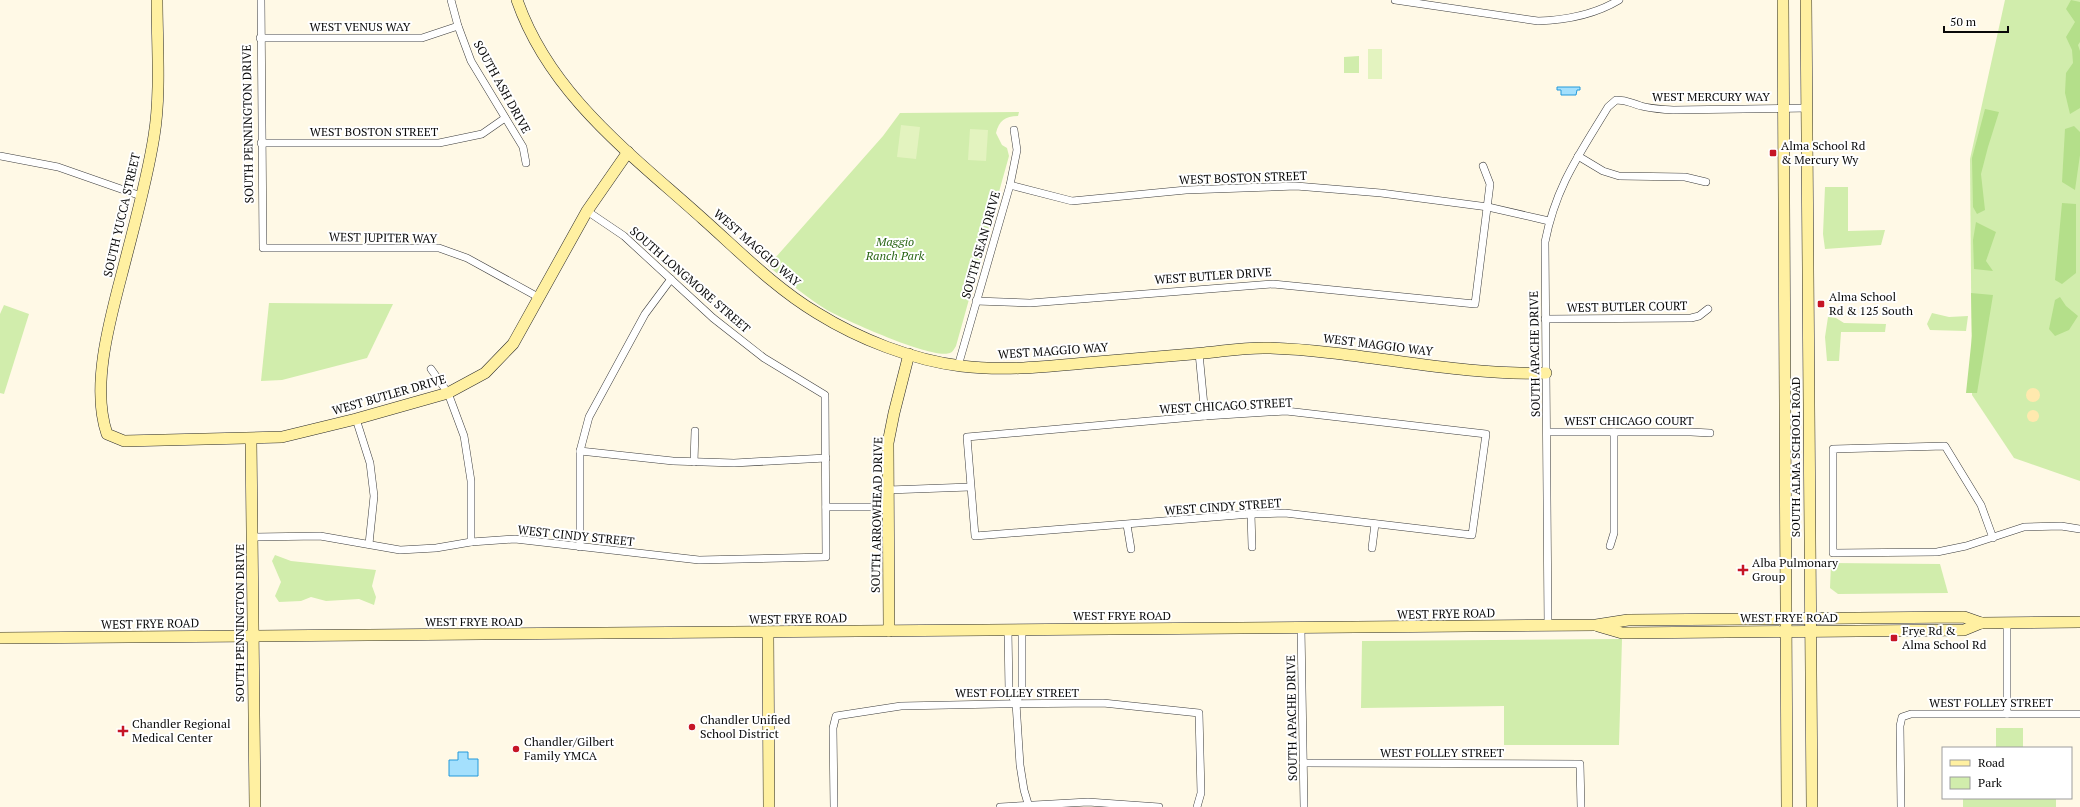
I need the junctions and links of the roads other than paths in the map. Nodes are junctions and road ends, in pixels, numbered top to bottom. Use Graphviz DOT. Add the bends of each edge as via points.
graph roads {
  1 [pos="157,0"];
  2 [pos="261,0"];
  3 [pos="451,0"];
  4 [pos="517,0"];
  5 [pos="1395,0"];
  6 [pos="1619,0"];
  7 [pos="1783,0"];
  8 [pos="1806,0"];
  9 [pos="458,26"];
  10 [pos="260,38"];
  11 [pos="1616,100"];
  12 [pos="1783,108"];
  13 [pos="1808,108"];
  14 [pos="505,118"];
  15 [pos="1014,130"];
  16 [pos="261,143"];
  17 [pos="628,152"];
  18 [pos="0,156"];
  19 [pos="1578,156"];
  20 [pos="526,163"];
  21 [pos="1483,166"];
  22 [pos="1706,182"];
  23 [pos="1010,185"];
  24 [pos="141,196"];
  25 [pos="1488,207"];
  26 [pos="587,212"];
  27 [pos="1549,220"];
  28 [pos="263,248"];
  29 [pos="670,279"];
  30 [pos="538,297"];
  31 [pos="976,301"];
  32 [pos="1708,309"];
  33 [pos="1545,320"];
  34 [pos="1198,353"];
  35 [pos="909,354"];
  36 [pos="958,366"];
  37 [pos="431,369"];
  38 [pos="1546,373"];
  39 [pos="448,393"];
  40 [pos="1205,416"];
  41 [pos="356,419"];
  42 [pos="695,431"];
  43 [pos="1547,432"];
  44 [pos="1614,432"];
  45 [pos="107,434"];
  46 [pos="1710,434"];
  47 [pos="251,439"];
  48 [pos="580,451"];
  49 [pos="826,458"];
  50 [pos="694,462"];
  51 [pos="970,487"];
  52 [pos="888,490"];
  53 [pos="826,507"];
  54 [pos="887,507"];
  55 [pos="1251,514"];
  56 [pos="1375,524"];
  57 [pos="1127,525"];
  58 [pos="2080,529"];
  59 [pos="1472,535"];
  60 [pos="252,537"];
  61 [pos="1993,538"];
  62 [pos="471,542"];
  63 [pos="369,544"];
  64 [pos="1610,546"];
  65 [pos="580,548"];
  66 [pos="1252,548"];
  67 [pos="1372,548"];
  68 [pos="1131,549"];
  69 [pos="826,556"];
  70 [pos="1787,617"];
  71 [pos="1810,617"];
  72 [pos="2080,622"];
  73 [pos="1981,623"];
  74 [pos="2007,623"];
  75 [pos="1596,625"];
  76 [pos="1548,626"];
  77 [pos="1302,628"];
  78 [pos="1008,630"];
  79 [pos="1022,630"];
  80 [pos="889,631"];
  81 [pos="1787,631"];
  82 [pos="1810,631"];
  83 [pos="768,632"];
  84 [pos="253,636"];
  85 [pos="0,638"];
  86 [pos="1016,704"];
  87 [pos="2007,714"];
  88 [pos="2080,714"];
  89 [pos="1303,763"];
  90 [pos="1028,806"];
  91 [pos="255,807"];
  92 [pos="769,807"];
  93 [pos="834,807"];
  94 [pos="1000,807"];
  95 [pos="1159,807"];
  96 [pos="1197,807"];
  97 [pos="1304,807"];
  98 [pos="1581,807"];
  99 [pos="1787,807"];
  100 [pos="1812,807"];
  101 [pos="1901,807"];
  1 -- 24 [label="street, SOUTH YUCCA STREET" via="157,121"];
  2 -- 10 [label="street, SOUTH PENNINGTON DRIVE"];
  3 -- 9 [label="street, SOUTH ASH DRIVE"];
  4 -- 17 [label="street, WEST MAGGIO WAY" via="538,47 561,83 584,110"];
  5 -- 6 [label="street" via="1538,21 1594,12"];
  7 -- 12 [label="street, SOUTH ALMA SCHOOL ROAD"];
  8 -- 13 [label="street, SOUTH ALMA SCHOOL ROAD"];
  9 -- 10 [label="street, WEST VENUS WAY" via="422,38"];
  9 -- 14 [label="street, SOUTH ASH DRIVE" via="472,61"];
  10 -- 16 [label="street, SOUTH PENNINGTON DRIVE"];
  11 -- 12 [label="street, WEST MERCURY WAY" via="1629,100 1640,106 1673,110"];
  11 -- 19 [label="street, SOUTH APACHE DRIVE" via="1608,107"];
  12 -- 13 [label="street, WEST MERCURY WAY"];
  12 -- 70 [label="street, SOUTH ALMA SCHOOL ROAD"];
  13 -- 71 [label="street, SOUTH ALMA SCHOOL ROAD"];
  14 -- 16 [label="street, WEST BOSTON STREET" via="482,134 439,143"];
  14 -- 20 [label="street, SOUTH ASH DRIVE" via="523,147"];
  15 -- 23 [label="street, SOUTH SEAN DRIVE" via="1017,150"];
  16 -- 28 [label="street, SOUTH PENNINGTON DRIVE"];
  17 -- 26 [label="street, WEST BUTLER DRIVE"];
  17 -- 35 [label="street, WEST MAGGIO WAY" via="776,284 815,312 860,335"];
  18 -- 24 [label="street" via="72,171"];
  19 -- 22 [label="street" via="1603,171 1619,176 1686,177"];
  19 -- 27 [label="street, SOUTH APACHE DRIVE" via="1567,174"];
  21 -- 25 [label="street" via="1490,184"];
  23 -- 25 [label="street, WEST BOSTON STREET" via="1072,201 1186,190 1296,186 1380,193"];
  23 -- 31 [label="street, SOUTH SEAN DRIVE"];
  24 -- 45 [label="street, SOUTH YUCCA STREET" via="108,328 102,409 102,422"];
  25 -- 27 [label="street, WEST BOSTON STREET"];
  25 -- 31 [label="street, WEST BUTLER DRIVE" via="1475,304 1273,284 1030,303"];
  26 -- 29 [label="street, SOUTH LONGMORE STREET" via="624,236"];
  26 -- 30 [label="street, WEST BUTLER DRIVE"];
  27 -- 33 [label="street, SOUTH APACHE DRIVE" via="1545,242"];
  28 -- 30 [label="street, WEST JUPITER WAY" via="439,248 467,258"];
  29 -- 48 [label="street" via="645,314 589,417"];
  29 -- 49 [label="street, SOUTH LONGMORE STREET" via="764,358 825,395"];
  30 -- 39 [label="street, WEST BUTLER DRIVE" via="513,344 485,373"];
  31 -- 36 [label="street, SOUTH SEAN DRIVE"];
  32 -- 33 [label="street, WEST BUTLER COURT" via="1691,318"];
  33 -- 38 [label="street, SOUTH APACHE DRIVE"];
  34 -- 36 [label="street, WEST MAGGIO WAY" via="1028,369"];
  34 -- 38 [label="street, WEST MAGGIO WAY" via="1264,348 1297,349 1516,374"];
  34 -- 40 [label="street"];
  35 -- 36 [label="street, WEST MAGGIO WAY"];
  35 -- 52 [label="street, SOUTH ARROWHEAD DRIVE" via="888,443"];
  37 -- 39 [label="street"];
  38 -- 43 [label="street, SOUTH APACHE DRIVE"];
  39 -- 41 [label="street, WEST BUTLER DRIVE"];
  39 -- 62 [label="street" via="464,436 471,481"];
  40 -- 51 [label="street, WEST CHICAGO STREET" via="967,437"];
  40 -- 59 [label="street, WEST CHICAGO STREET" via="1286,411 1486,434"];
  41 -- 47 [label="street, WEST BUTLER DRIVE" via="282,437"];
  41 -- 63 [label="street" via="370,463 374,496"];
  42 -- 50 [label="street"];
  43 -- 44 [label="street, WEST CHICAGO COURT"];
  43 -- 76 [label="street, SOUTH APACHE DRIVE"];
  44 -- 46 [label="street, WEST CHICAGO COURT"];
  44 -- 64 [label="street" via="1614,533"];
  45 -- 47 [label="street, WEST BUTLER DRIVE" via="124,441"];
  47 -- 60 [label="street, SOUTH PENNINGTON DRIVE"];
  48 -- 50 [label="street"];
  48 -- 65 [label="street"];
  49 -- 50 [label="street" via="734,463"];
  49 -- 53 [label="street, SOUTH LONGMORE STREET"];
  51 -- 52 [label="street"];
  51 -- 57 [label="street, WEST CINDY STREET" via="975,536"];
  52 -- 54 [label="street, SOUTH ARROWHEAD DRIVE"];
  53 -- 54 [label="street"];
  53 -- 69 [label="street, SOUTH LONGMORE STREET"];
  54 -- 80 [label="street, SOUTH ARROWHEAD DRIVE"];
  55 -- 56 [label="street, WEST CINDY STREET" via="1285,513"];
  55 -- 57 [label="street, WEST CINDY STREET"];
  55 -- 66 [label="street"];
  56 -- 59 [label="street, WEST CINDY STREET"];
  56 -- 67 [label="street"];
  57 -- 68 [label="street"];
  58 -- 61 [label="street" via="2061,526 2024,527"];
  60 -- 63 [label="street, WEST CINDY STREET" via="320,536"];
  60 -- 84 [label="street, SOUTH PENNINGTON DRIVE"];
  61 -- 61 [label="street" via="1981,505 1945,446 1833,449 1833,553 1937,552"];
  62 -- 63 [label="street, WEST CINDY STREET" via="436,548 400,550"];
  62 -- 65 [label="street, WEST CINDY STREET" via="515,539"];
  65 -- 69 [label="street, WEST CINDY STREET" via="699,560"];
  70 -- 71 [label="street, WEST FRYE ROAD"];
  70 -- 75 [label="street, WEST FRYE ROAD" via="1628,620"];
  70 -- 81 [label="street, SOUTH ALMA SCHOOL ROAD"];
  71 -- 73 [label="street, WEST FRYE ROAD" via="1964,617"];
  71 -- 82 [label="street, SOUTH ALMA SCHOOL ROAD"];
  72 -- 74 [label="street, WEST FRYE ROAD"];
  73 -- 74 [label="street, WEST FRYE ROAD"];
  73 -- 82 [label="street, WEST FRYE ROAD" via="1964,630"];
  74 -- 87 [label="street"];
  75 -- 76 [label="street, WEST FRYE ROAD"];
  75 -- 81 [label="street, WEST FRYE ROAD" via="1622,633"];
  76 -- 77 [label="street, WEST FRYE ROAD"];
  77 -- 79 [label="street, WEST FRYE ROAD"];
  77 -- 89 [label="street, SOUTH APACHE DRIVE"];
  78 -- 79 [label="street, WEST FRYE ROAD"];
  78 -- 80 [label="street, WEST FRYE ROAD"];
  78 -- 86 [label="street" via="1009,691"];
  79 -- 86 [label="street" via="1022,690"];
  80 -- 83 [label="street, WEST FRYE ROAD"];
  81 -- 82 [label="street, WEST FRYE ROAD"];
  81 -- 99 [label="street, SOUTH ALMA SCHOOL ROAD"];
  82 -- 100 [label="street, SOUTH ALMA SCHOOL ROAD"];
  83 -- 84 [label="street, WEST FRYE ROAD"];
  83 -- 92 [label="street"];
  84 -- 85 [label="street, WEST FRYE ROAD"];
  84 -- 91 [label="street, SOUTH PENNINGTON DRIVE"];
  86 -- 90 [label="street" via="1020,765"];
  86 -- 93 [label="street, WEST FOLLEY STREET" via="901,706 836,716 833,728"];
  86 -- 96 [label="street, WEST FOLLEY STREET" via="1104,704 1199,713 1200,793"];
  87 -- 88 [label="street, WEST FOLLEY STREET"];
  87 -- 101 [label="street, WEST FOLLEY STREET" via="1902,716"];
  89 -- 97 [label="street, SOUTH APACHE DRIVE"];
  89 -- 98 [label="street, WEST FOLLEY STREET" via="1580,764"];
  90 -- 94 [label="street"];
  90 -- 95 [label="street" via="1088,802"];
}
